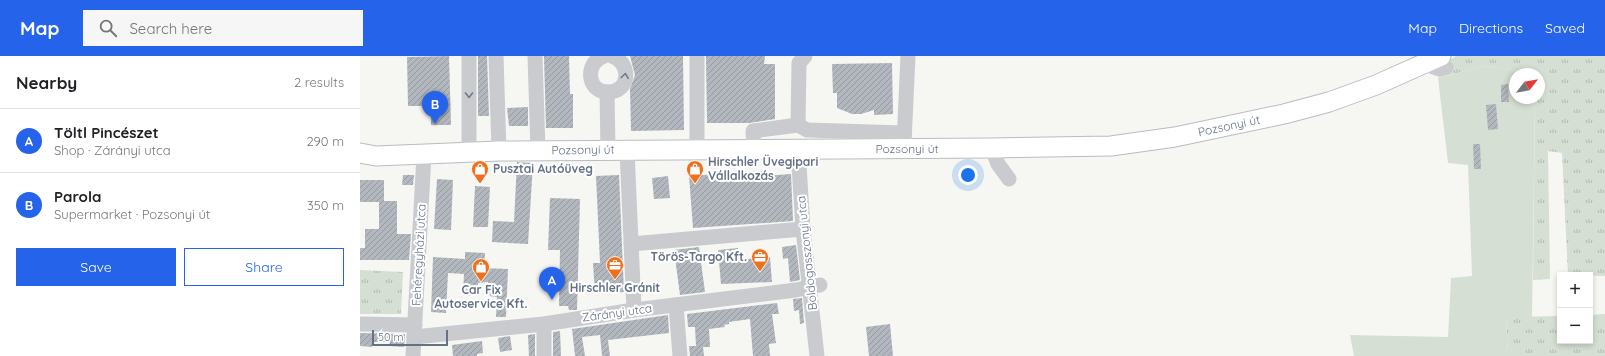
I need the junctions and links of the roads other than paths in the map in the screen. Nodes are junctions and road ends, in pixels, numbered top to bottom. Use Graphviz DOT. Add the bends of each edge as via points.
graph roads {
  1 [pos="469,56"];
  2 [pos="496,56"];
  3 [pos="535,56"];
  4 [pos="604,56"];
  5 [pos="612,56"];
  6 [pos="697,56"];
  7 [pos="805,56"];
  8 [pos="908,56"];
  9 [pos="1437,62"];
  10 [pos="607,92"];
  11 [pos="703,117"];
  12 [pos="798,125"];
  13 [pos="904,141"];
  14 [pos="992,148"];
  15 [pos="798,149"];
  16 [pos="618,150"];
  17 [pos="702,150"];
  18 [pos="754,150"];
  19 [pos="499,151"];
  20 [pos="538,151"];
  21 [pos="469,152"];
  22 [pos="360,153"];
  23 [pos="424,155"];
  24 [pos="1009,179"];
  25 [pos="803,230"];
  26 [pos="631,244"];
  27 [pos="815,286"];
  28 [pos="676,305"];
  29 [pos="634,310"];
  30 [pos="360,324"];
  31 [pos="544,324"];
  32 [pos="415,331"];
  33 [pos="413,356"];
  34 [pos="544,356"];
  35 [pos="680,356"];
  36 [pos="817,356"];
  1 -- 21 [label="street, one-way"];
  2 -- 19 [label="street"];
  3 -- 20 [label="street"];
  4 -- 10 [label="street" via="595,61 590,78 596,87"];
  10 -- 5 [label="street, one-way" via="619,89 626,79 622,61"];
  6 -- 17 [label="street"];
  7 -- 12 [label="street" via="799,63"];
  8 -- 13 [label="street"];
  9 -- 14 [label="main road, Pozsonyi út" via="1329,102 1183,136 1111,146"];
  10 -- 16 [label="street"];
  11 -- 17 [label="street"];
  12 -- 13 [label="street" via="806,130"];
  12 -- 18 [label="street" via="753,131"];
  13 -- 14 [label="main road, Pozsonyi út"];
  13 -- 15 [label="main road, Pozsonyi út"];
  14 -- 24 [label="street" via="998,164"];
  15 -- 18 [label="main road, Pozsonyi út"];
  15 -- 25 [label="street, Boldogasszonyi utca"];
  16 -- 17 [label="main road, Pozsonyi út"];
  16 -- 20 [label="main road, Pozsonyi út"];
  16 -- 26 [label="street"];
  17 -- 18 [label="main road, Pozsonyi út"];
  19 -- 20 [label="main road, Pozsonyi út"];
  19 -- 21 [label="main road, Pozsonyi út"];
  21 -- 23 [label="main road, Pozsonyi út"];
  22 -- 23 [label="main road, Pozsonyi út" via="376,156"];
  23 -- 32 [label="street, Fehéregyházi utca"];
  25 -- 26 [label="street"];
  25 -- 27 [label="street, Boldogasszonyi utca"];
  26 -- 29 [label="street"];
  27 -- 28 [label="street, Zárányi utca"];
  27 -- 36 [label="street, Boldogasszonyi utca"];
  28 -- 29 [label="street, Zárányi utca"];
  28 -- 35 [label="street"];
  29 -- 31 [label="street, Zárányi utca"];
  30 -- 32 [label="street, Zárányi utca"];
  31 -- 32 [label="street, Zárányi utca"];
  31 -- 34 [label="street"];
  32 -- 33 [label="street, Fehéregyházi utca"];
}
